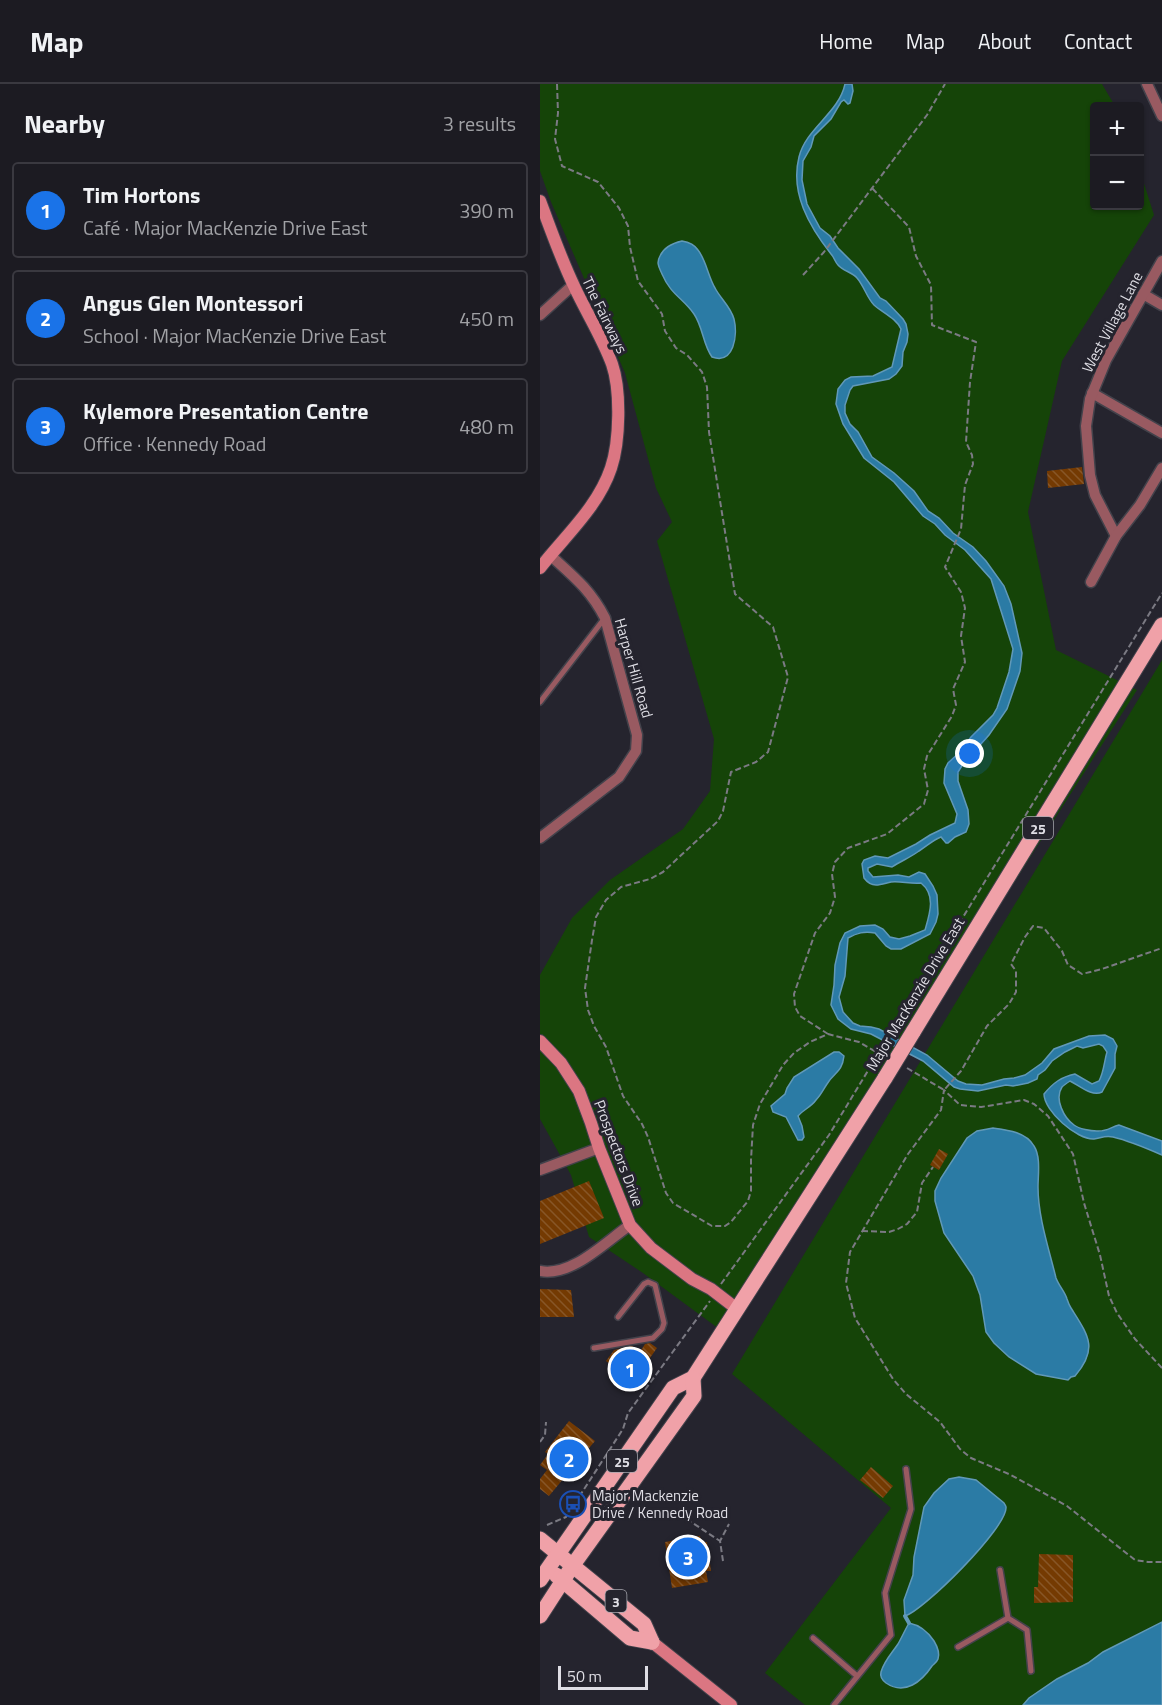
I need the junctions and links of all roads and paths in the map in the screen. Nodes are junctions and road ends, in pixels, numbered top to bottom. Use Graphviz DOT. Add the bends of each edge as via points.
graph roads {
  1 [pos="557,84"];
  2 [pos="945,84"];
  3 [pos="1147,84"];
  4 [pos="1162,116"];
  5 [pos="872,187"];
  6 [pos="540,201"];
  7 [pos="1162,261"];
  8 [pos="803,275"];
  9 [pos="573,285"];
  10 [pos="1143,294"];
  11 [pos="1162,305"];
  12 [pos="540,315"];
  13 [pos="1092,393"];
  14 [pos="1162,433"];
  15 [pos="1162,468"];
  16 [pos="1116,536"];
  17 [pos="550,555"];
  18 [pos="540,568"];
  19 [pos="1091,582"];
  20 [pos="1162,592"];
  21 [pos="605,618"];
  22 [pos="1162,625"];
  23 [pos="540,702"];
  24 [pos="540,838"];
  25 [pos="1162,948"];
  26 [pos="828,1034"];
  27 [pos="540,1041"];
  28 [pos="891,1060"];
  29 [pos="899,1064"];
  30 [pos="869,1069"];
  31 [pos="944,1090"];
  32 [pos="599,1148"];
  33 [pos="933,1167"];
  34 [pos="540,1170"];
  35 [pos="630,1225"];
  36 [pos="862,1231"];
  37 [pos="540,1270"];
  38 [pos="737,1309"];
  39 [pos="618,1317"];
  40 [pos="594,1348"];
  41 [pos="1162,1368"];
  42 [pos="693,1378"];
  43 [pos="546,1422"];
  44 [pos="540,1442"];
  45 [pos="906,1469"];
  46 [pos="679,1514"];
  47 [pos="729,1524"];
  48 [pos="540,1539"];
  49 [pos="720,1541"];
  50 [pos="558,1553"];
  51 [pos="723,1561"];
  52 [pos="1162,1562"];
  53 [pos="573,1565"];
  54 [pos="542,1570"];
  55 [pos="1000,1570"];
  56 [pos="563,1581"];
  57 [pos="540,1616"];
  58 [pos="1008,1618"];
  59 [pos="813,1638"];
  60 [pos="652,1642"];
  61 [pos="958,1647"];
  62 [pos="1031,1671"];
  63 [pos="857,1677"];
  64 [pos="731,1705"];
  65 [pos="834,1705"];
  1 -- 26 [label="path" via="555,139 562,166 598,182 619,208 628,226 638,281 662,314 665,331 676,348 702,372 735,594 773,627 788,677 768,752 756,762 731,772 718,821 663,872 621,887 606,900 596,917 585,988 588,1010 623,1096 642,1124 673,1203 712,1226 731,1222 751,1191 753,1125 760,1104 794,1053"];
  2 -- 5 [label="path" via="927,115"];
  3 -- 4 [label="street"];
  5 -- 8 [label="path"];
  5 -- 26 [label="path" via="909,227 916,256 932,285 932,326 976,342 966,442 973,464 964,485 961,529 945,567 961,592 965,608 961,636 965,662 953,689 956,705 952,716 927,756 924,769 928,790 924,804 888,834 848,848 835,862 835,897 830,913 814,933 794,994 800,1016"];
  6 -- 9 [label="street, The Fairways"];
  7 -- 10 [label="street, West Village Lane"];
  9 -- 12 [label="street"];
  9 -- 17 [label="street, The Fairways" via="613,366 619,424 611,468 602,487"];
  10 -- 11 [label="street"];
  10 -- 13 [label="street, West Village Lane"];
  13 -- 14 [label="street"];
  13 -- 16 [label="street, West Village Lane" via="1086,426 1090,475 1095,495"];
  15 -- 16 [label="street"];
  16 -- 19 [label="street"];
  17 -- 18 [label="street, The Fairways"];
  17 -- 21 [label="street, Harper Hill Road" via="584,586"];
  20 -- 30 [label="path, bridge"];
  21 -- 23 [label="lane"];
  21 -- 24 [label="street, Harper Hill Road" via="637,735 636,751 619,777"];
  22 -- 38 [label="main road, Major MacKenzie Drive East / 25, bridge" via="885,1078"];
  25 -- 31 [label="path" via="1082,974 1068,964 1044,928 1034,926 1011,964 1016,971 1016,992 987,1026 961,1071"];
  26 -- 28 [label="path" via="859,1042"];
  27 -- 32 [label="street, Prospectors Drive" via="561,1063 579,1091"];
  29 -- 31 [label="path"];
  31 -- 36 [label="path" via="941,1110 908,1154"];
  31 -- 41 [label="path" via="960,1105 981,1107 1024,1100 1048,1116 1073,1154 1109,1296 1135,1339"];
  32 -- 34 [label="street"];
  32 -- 35 [label="street, Prospectors Drive"];
  33 -- 36 [label="path" via="922,1183 917,1212 907,1224 889,1232"];
  35 -- 37 [label="street" via="575,1265"];
  35 -- 38 [label="street, Prospectors Drive" via="651,1248"];
  36 -- 52 [label="path" via="850,1252 846,1283 855,1318 906,1394 940,1422 971,1458 1011,1474 1066,1506 1135,1560"];
  38 -- 42 [label="main road, Major MacKenzie Drive East / 25"];
  39 -- 40 [label="lane" via="644,1284 655,1285 664,1323 658,1334"];
  42 -- 50 [label="main road, Major MacKenzie Drive East / 25" via="673,1388"];
  42 -- 53 [label="main road, Major MacKenzie Drive East / 25" via="694,1396"];
  43 -- 44 [label="path"];
  45 -- 63 [label="lane" via="911,1509 885,1593 891,1635"];
  46 -- 49 [label="path"];
  47 -- 49 [label="path"];
  48 -- 50 [label="main road, 3"];
  49 -- 51 [label="path"];
  50 -- 53 [label="main road, 3"];
  50 -- 54 [label="main road, Major MacKenzie Drive East / 25"];
  53 -- 56 [label="main road, Major MacKenzie Drive East / 25"];
  53 -- 60 [label="main road, 3" via="644,1624"];
  54 -- 56 [label="main road, 3"];
  55 -- 58 [label="lane"];
  56 -- 57 [label="main road, Major MacKenzie Drive East / 25"];
  56 -- 60 [label="main road, 3" via="630,1638"];
  58 -- 61 [label="lane"];
  58 -- 62 [label="lane" via="1027,1630"];
  59 -- 63 [label="lane"];
  60 -- 64 [label="street, 3"];
  63 -- 65 [label="lane"];
}
